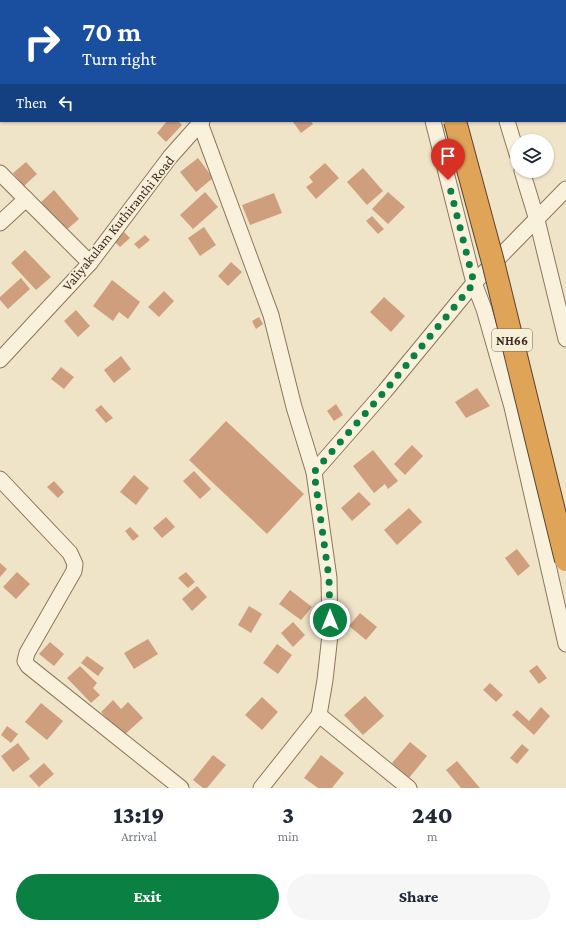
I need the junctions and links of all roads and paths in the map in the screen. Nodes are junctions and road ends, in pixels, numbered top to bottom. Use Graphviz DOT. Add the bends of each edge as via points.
graph roads {
  1 [pos="201,122"];
  2 [pos="433,122"];
  3 [pos="455,122"];
  4 [pos="507,122"];
  5 [pos="511,134"];
  6 [pos="0,173"];
  7 [pos="524,178"];
  8 [pos="566,189"];
  9 [pos="26,199"];
  10 [pos="537,220"];
  11 [pos="0,223"];
  12 [pos="90,263"];
  13 [pos="474,283"];
  14 [pos="566,339"];
  15 [pos="0,360"];
  16 [pos="314,472"];
  17 [pos="0,479"];
  18 [pos="566,560"];
  19 [pos="566,644"];
  20 [pos="318,715"];
  21 [pos="181,788"];
  22 [pos="261,788"];
  23 [pos="409,788"];
  1 -- 12 [label="street, Valiyakulam Kuthiranthi Road" via="170,157"];
  1 -- 16 [label="street" via="272,315 294,407"];
  2 -- 13 [label="street"];
  3 -- 18 [label="highway, NH66, bridge" via="493,262"];
  4 -- 5 [label="street"];
  6 -- 9 [label="street"];
  7 -- 10 [label="street"];
  8 -- 10 [label="street"];
  9 -- 11 [label="street"];
  9 -- 12 [label="street"];
  10 -- 13 [label="street"];
  10 -- 14 [label="street"];
  12 -- 15 [label="street, Valiyakulam Kuthiranthi Road"];
  13 -- 16 [label="street"];
  13 -- 19 [label="street" via="512,407"];
  16 -- 20 [label="street" via="329,578 330,635"];
  17 -- 21 [label="street" via="70,553 75,564 74,571 27,653 25,661"];
  20 -- 22 [label="street"];
  20 -- 23 [label="street"];
}
